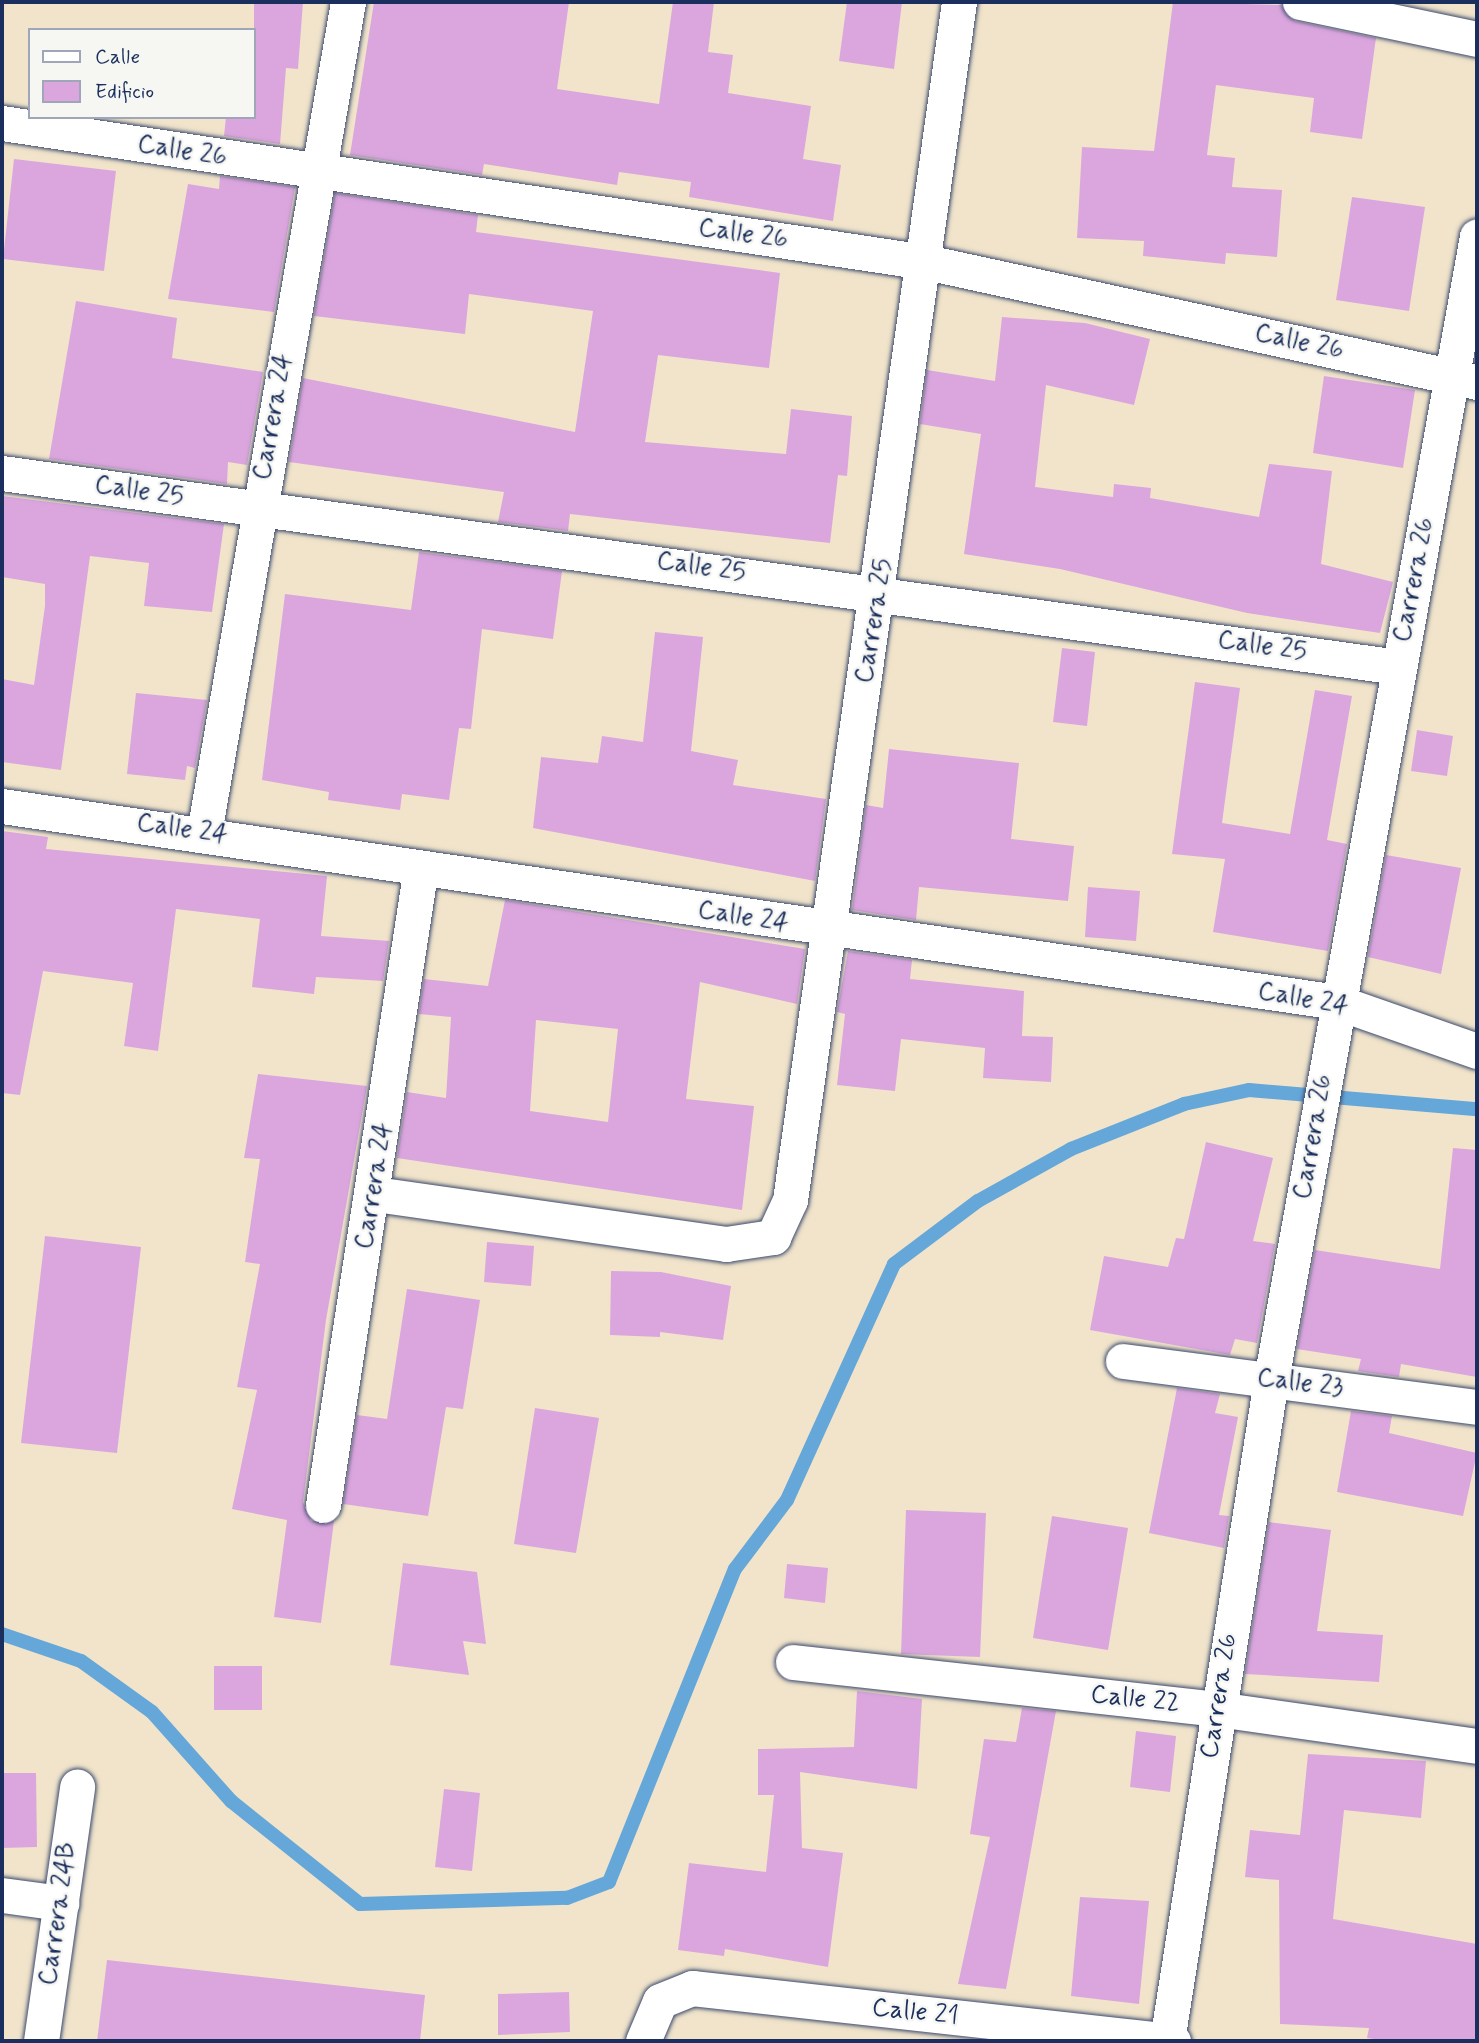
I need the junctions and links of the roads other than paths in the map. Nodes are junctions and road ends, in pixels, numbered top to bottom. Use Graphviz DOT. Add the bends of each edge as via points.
graph roads {
  1 [pos="348,2"];
  2 [pos="959,2"];
  3 [pos="1300,2"];
  4 [pos="1477,39"];
  5 [pos="2,123"];
  6 [pos="319,173"];
  7 [pos="1477,236"];
  8 [pos="926,262"];
  9 [pos="1465,379"];
  10 [pos="2,472"];
  11 [pos="257,509"];
  12 [pos="880,592"];
  13 [pos="1399,667"];
  14 [pos="2,806"];
  15 [pos="204,833"];
  16 [pos="421,867"];
  17 [pos="826,931"];
  18 [pos="1337,1002"];
  19 [pos="1477,1051"];
  20 [pos="375,1194"];
  21 [pos="1123,1361"];
  22 [pos="1271,1380"];
  23 [pos="1477,1407"];
  24 [pos="323,1505"];
  25 [pos="793,1662"];
  26 [pos="1217,1709"];
  27 [pos="1477,1746"];
  28 [pos="77,1787"];
  29 [pos="2,1895"];
  30 [pos="61,1903"];
  31 [pos="41,2041"];
  32 [pos="643,2041"];
  33 [pos="1167,2041"];
  34 [pos="1173,2041"];
  1 -- 6 [label="street, Carrera 24"];
  2 -- 8 [label="street, Carrera 25"];
  3 -- 4 [label="street"];
  5 -- 6 [label="street, Calle 26"];
  6 -- 8 [label="street, Calle 26"];
  6 -- 11 [label="street, Carrera 24"];
  7 -- 9 [label="street, Carrera 26"];
  8 -- 9 [label="street, Calle 26"];
  8 -- 12 [label="street, Carrera 25"];
  9 -- 13 [label="street, Carrera 26"];
  10 -- 11 [label="street, Calle 25"];
  11 -- 12 [label="street, Calle 25"];
  11 -- 15 [label="street, Carrera 24"];
  12 -- 13 [label="street, Calle 25"];
  12 -- 17 [label="street, Carrera 25"];
  13 -- 18 [label="street, Carrera 26"];
  14 -- 15 [label="street, Calle 24"];
  15 -- 16 [label="street, Calle 24"];
  16 -- 17 [label="street, Calle 24"];
  16 -- 20 [label="street, Carrera 24"];
  17 -- 18 [label="street, Calle 24"];
  17 -- 20 [label="street, Carrera 25" via="790,1200 773,1237 726,1244"];
  18 -- 19 [label="street, Calle 24"];
  18 -- 22 [label="street, Carrera 26"];
  20 -- 24 [label="street, Carrera 24"];
  21 -- 22 [label="street, Calle 23"];
  22 -- 23 [label="street, Calle 23"];
  22 -- 26 [label="street, Carrera 26"];
  25 -- 26 [label="street, Calle 22"];
  26 -- 27 [label="street, Calle 22"];
  26 -- 33 [label="street, Carrera 26"];
  28 -- 30 [label="street, Carrera 24B"];
  29 -- 30 [label="street"];
  30 -- 31 [label="street, Carrera 24B"];
  32 -- 33 [label="street, Calle 21" via="660,2001 692,1988"];
  33 -- 34 [label="street, Calle 21"];
}
